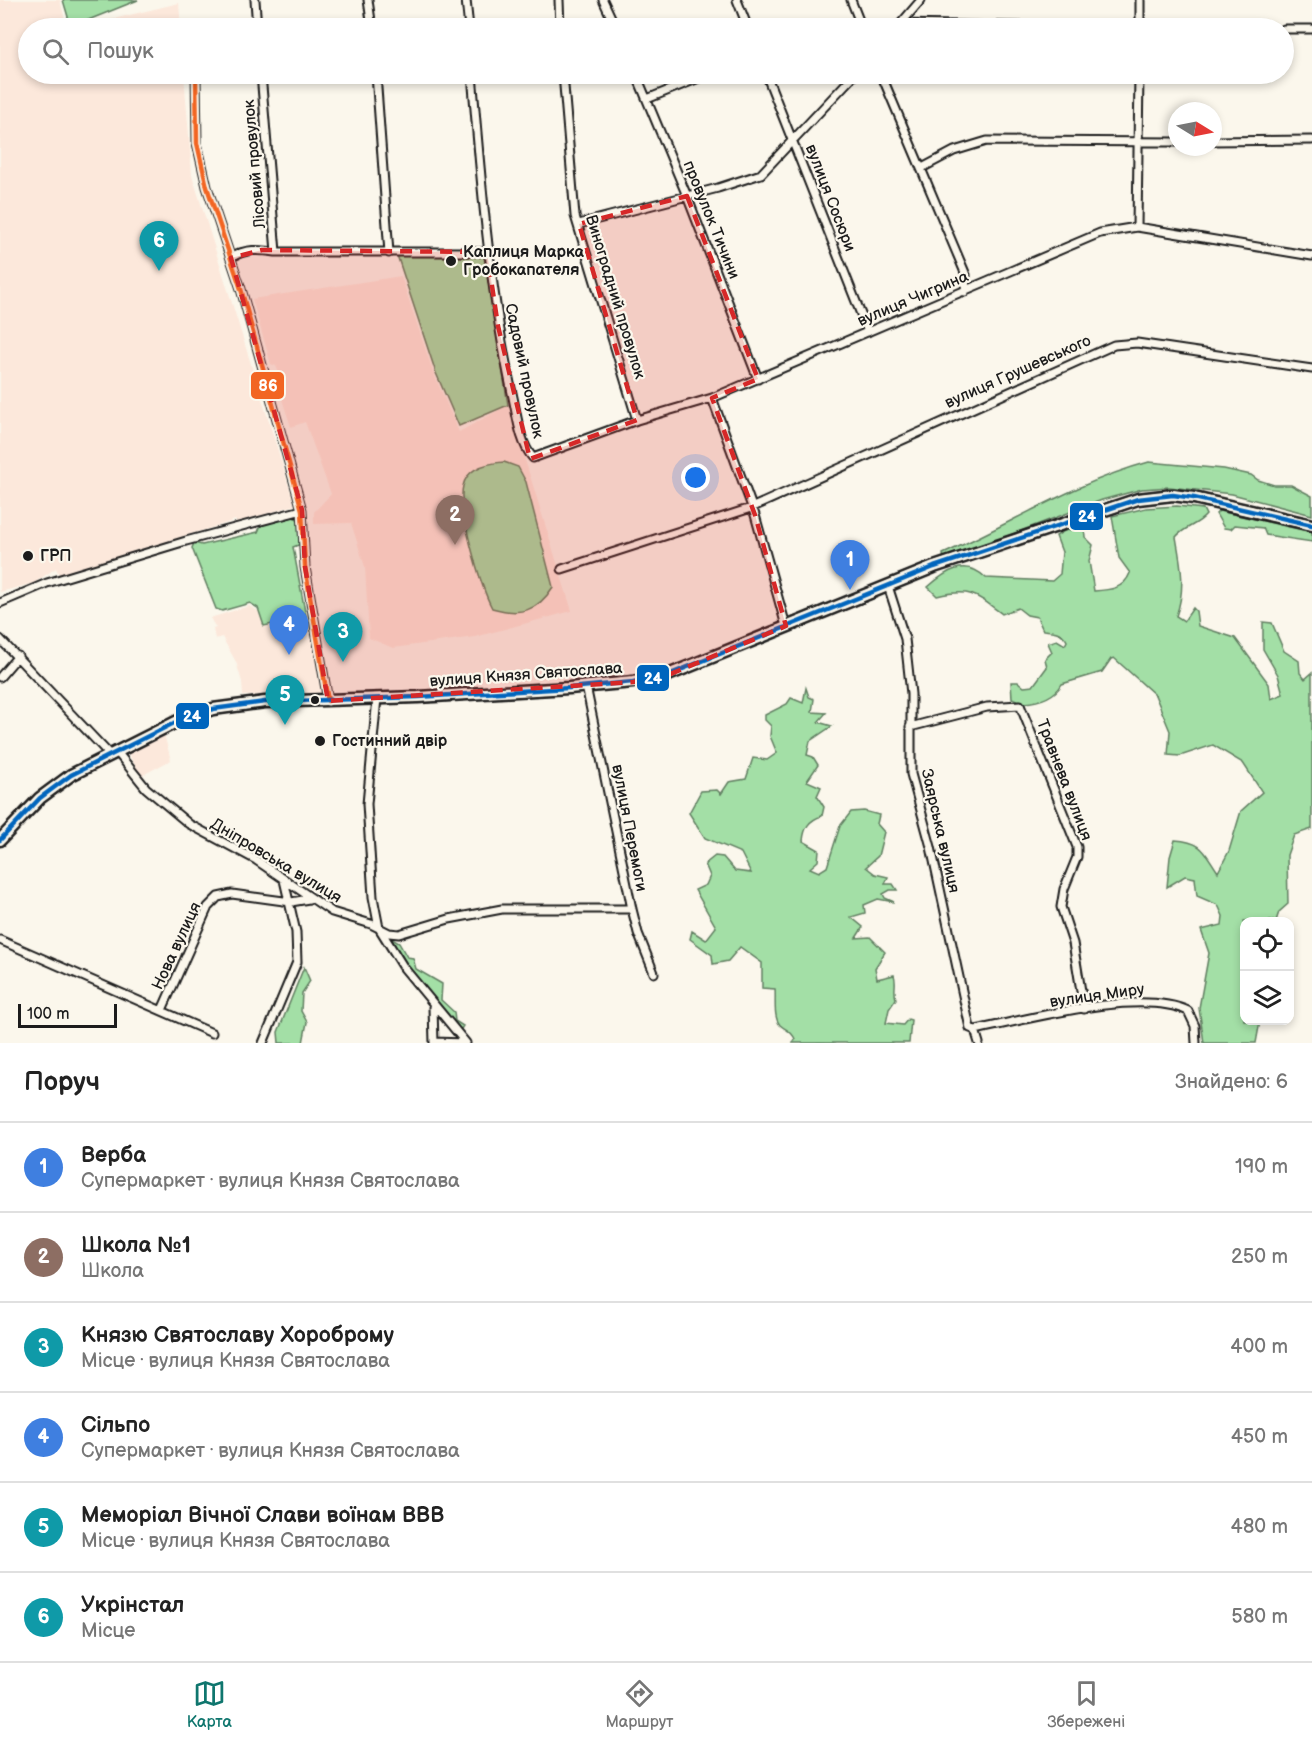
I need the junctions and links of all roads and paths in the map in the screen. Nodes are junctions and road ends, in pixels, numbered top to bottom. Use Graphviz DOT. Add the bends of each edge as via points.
graph roads {
  1 [pos="255,0"];
  2 [pos="368,0"];
  3 [pos="466,0"];
  4 [pos="559,0"];
  5 [pos="603,0"];
  6 [pos="737,0"];
  7 [pos="850,0"];
  8 [pos="921,0"];
  9 [pos="1140,0"];
  10 [pos="256,18"];
  11 [pos="371,18"];
  12 [pos="468,18"];
  13 [pos="560,18"];
  14 [pos="611,18"];
  15 [pos="744,18"];
  16 [pos="858,18"];
  17 [pos="906,18"];
  18 [pos="1140,18"];
  19 [pos="1294,29"];
  20 [pos="1312,29"];
  21 [pos="196,84"];
  22 [pos="262,84"];
  23 [pos="376,84"];
  24 [pos="473,84"];
  25 [pos="564,84"];
  26 [pos="640,84"];
  27 [pos="684,84"];
  28 [pos="770,84"];
  29 [pos="846,84"];
  30 [pos="885,84"];
  31 [pos="1139,84"];
  32 [pos="647,99"];
  33 [pos="793,140"];
  34 [pos="1312,140"];
  35 [pos="1222,141"];
  36 [pos="1138,142"];
  37 [pos="1168,142"];
  38 [pos="922,168"];
  39 [pos="687,196"];
  40 [pos="579,224"];
  41 [pos="1137,227"];
  42 [pos="276,252"];
  43 [pos="487,252"];
  44 [pos="389,254"];
  45 [pos="1312,256"];
  46 [pos="231,258"];
  47 [pos="965,292"];
  48 [pos="868,332"];
  49 [pos="1312,369"];
  50 [pos="758,379"];
  51 [pos="712,398"];
  52 [pos="638,420"];
  53 [pos="533,458"];
  54 [pos="751,508"];
  55 [pos="302,510"];
  56 [pos="1312,525"];
  57 [pos="562,569"];
  58 [pos="888,586"];
  59 [pos="0,603"];
  60 [pos="786,626"];
  61 [pos="0,639"];
  62 [pos="18,656"];
  63 [pos="0,677"];
  64 [pos="586,686"];
  65 [pos="377,698"];
  66 [pos="327,701"];
  67 [pos="910,727"];
  68 [pos="114,753"];
  69 [pos="0,840"];
  70 [pos="284,879"];
  71 [pos="310,899"];
  72 [pos="291,902"];
  73 [pos="632,909"];
  74 [pos="378,928"];
  75 [pos="0,940"];
  76 [pos="654,973"];
  77 [pos="433,1005"];
  78 [pos="1084,1009"];
  79 [pos="162,1010"];
  80 [pos="975,1030"];
  81 [pos="213,1033"];
  82 [pos="434,1042"];
  83 [pos="263,1043"];
  84 [pos="465,1043"];
  85 [pos="978,1043"];
  86 [pos="1196,1043"];
  1 -- 10 [label="street"];
  2 -- 11 [label="street"];
  3 -- 12 [label="street"];
  4 -- 13 [label="street"];
  5 -- 14 [label="street"];
  6 -- 15 [label="street"];
  7 -- 16 [label="street"];
  8 -- 17 [label="street"];
  9 -- 18 [label="street"];
  19 -- 20 [label="street"];
  21 -- 46 [label="street" via="197,143"];
  22 -- 42 [label="street, Лісовий провулок"];
  23 -- 44 [label="street"];
  24 -- 43 [label="street, Садовий провулок"];
  25 -- 40 [label="street, Виноградний провулок" via="575,216"];
  26 -- 32 [label="street, провулок Тичини"];
  27 -- 32 [label="street"];
  28 -- 33 [label="street, вулиця Сосюри"];
  29 -- 33 [label="street"];
  30 -- 38 [label="street"];
  31 -- 36 [label="street"];
  32 -- 39 [label="street, провулок Тичини"];
  33 -- 39 [label="street" via="761,174"];
  33 -- 48 [label="street, вулиця Сосюри"];
  34 -- 35 [label="street"];
  36 -- 37 [label="street"];
  36 -- 38 [label="street" via="987,141 954,151"];
  36 -- 41 [label="street"];
  38 -- 47 [label="street" via="966,275"];
  39 -- 40 [label="street"];
  39 -- 50 [label="street, провулок Тичини"];
  40 -- 52 [label="street, Виноградний провулок"];
  41 -- 45 [label="street, вулиця Чигрина"];
  41 -- 47 [label="street, вулиця Чигрина" via="1100,233"];
  42 -- 44 [label="street"];
  42 -- 46 [label="street" via="243,251"];
  43 -- 44 [label="street"];
  43 -- 53 [label="street, Садовий провулок" via="498,326 522,435"];
  46 -- 55 [label="street"];
  47 -- 48 [label="street, вулиця Чигрина"];
  48 -- 50 [label="street, вулиця Чигрина"];
  49 -- 54 [label="street, вулиця Грушевського" via="1137,343 1114,345"];
  50 -- 51 [label="street, вулиця Чигрина"];
  51 -- 52 [label="street, вулиця Чигрина"];
  51 -- 54 [label="street"];
  52 -- 53 [label="street, вулиця Чигрина"];
  54 -- 57 [label="street, вулиця Грушевського"];
  54 -- 60 [label="street"];
  55 -- 59 [label="street" via="47,583"];
  55 -- 66 [label="street" via="305,567"];
  56 -- 58 [label="main road, вулиця Князя Святослава" via="1194,498 1173,495 1138,499"];
  58 -- 60 [label="main road, вулиця Князя Святослава"];
  58 -- 67 [label="street, Заярська вулиця" via="905,639"];
  60 -- 64 [label="main road, вулиця Князя Святослава" via="668,675"];
  61 -- 62 [label="street, Дніпровська вулиця"];
  62 -- 63 [label="street"];
  62 -- 68 [label="street, Дніпровська вулиця"];
  64 -- 65 [label="main road, вулиця Князя Святослава"];
  64 -- 73 [label="street, вулиця Перемоги"];
  65 -- 66 [label="main road, вулиця Князя Святослава"];
  65 -- 74 [label="street" via="367,804"];
  66 -- 68 [label="main road, вулиця Князя Святослава" via="264,702 213,709 178,721"];
  67 -- 78 [label="street, Травнева вулиця" via="987,707 1020,705 1077,847 1060,908 1073,943"];
  67 -- 80 [label="street, Заярська вулиця" via="911,774 931,847 959,988 970,1028"];
  68 -- 69 [label="main road, вулиця Князя Святослава" via="71,775 40,798"];
  68 -- 70 [label="street, Дніпровська вулиця" via="140,782 189,824"];
  70 -- 71 [label="street, Дніпровська вулиця"];
  70 -- 72 [label="street"];
  71 -- 72 [label="street, Нова вулиця"];
  71 -- 74 [label="street, Дніпровська вулиця" via="332,912"];
  72 -- 79 [label="street, Нова вулиця" via="232,894 218,897 208,907"];
  72 -- 83 [label="street" via="297,962"];
  73 -- 74 [label="street, Дніпровська вулиця" via="512,909 449,919 399,934"];
  73 -- 76 [label="street, вулиця Перемоги"];
  74 -- 77 [label="street"];
  75 -- 79 [label="street, Нова вулиця"];
  77 -- 82 [label="street"];
  77 -- 84 [label="street"];
  78 -- 80 [label="street, вулиця Миру"];
  78 -- 86 [label="street, вулиця Миру" via="1152,1001 1179,1007 1192,1017"];
  79 -- 81 [label="street, Нова вулиця"];
  80 -- 85 [label="street, Заярська вулиця"];
  82 -- 84 [label="street"];
}
